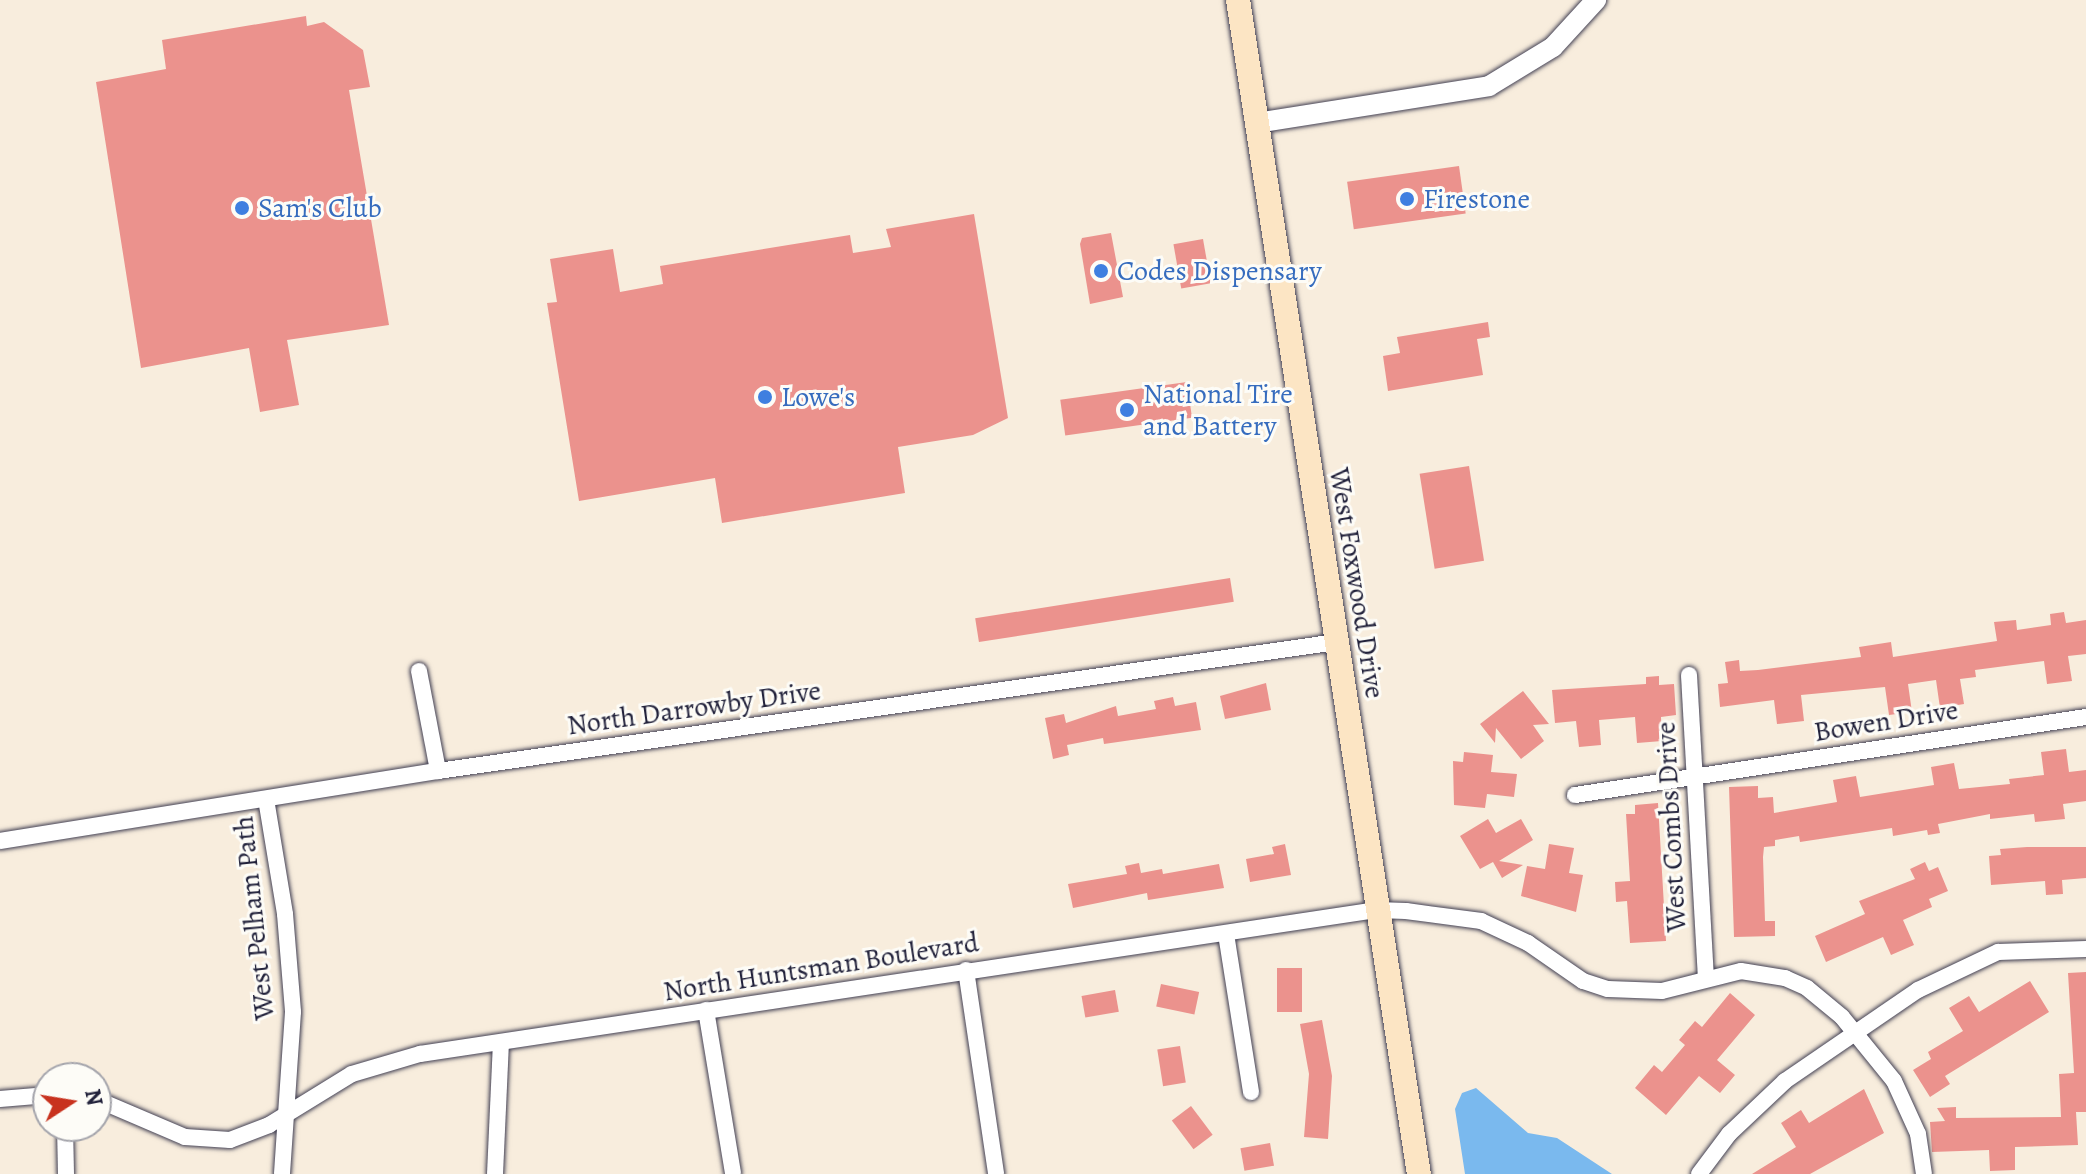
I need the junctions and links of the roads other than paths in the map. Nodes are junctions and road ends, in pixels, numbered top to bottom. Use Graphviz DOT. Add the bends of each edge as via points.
graph roads {
  1 [pos="1238,0"];
  2 [pos="1596,0"];
  3 [pos="1256,123"];
  4 [pos="1336,642"];
  5 [pos="419,671"];
  6 [pos="1689,675"];
  7 [pos="2086,717"];
  8 [pos="438,771"];
  9 [pos="1694,777"];
  10 [pos="1575,795"];
  11 [pos="266,799"];
  12 [pos="0,841"];
  13 [pos="1377,910"];
  14 [pos="1226,934"];
  15 [pos="2086,949"];
  16 [pos="966,970"];
  17 [pos="1706,976"];
  18 [pos="706,1010"];
  19 [pos="1856,1037"];
  20 [pos="501,1044"];
  21 [pos="1251,1092"];
  22 [pos="32,1096"];
  23 [pos="0,1099"];
  24 [pos="112,1106"];
  25 [pos="286,1113"];
  26 [pos="65,1142"];
  27 [pos="733,1173"];
  28 [pos="66,1174"];
  29 [pos="282,1174"];
  30 [pos="495,1174"];
  31 [pos="996,1174"];
  32 [pos="1419,1174"];
  33 [pos="1699,1174"];
  34 [pos="1924,1174"];
  1 -- 3 [label="main road, West Foxwood Drive"];
  2 -- 3 [label="street" via="1553,47 1489,86"];
  3 -- 4 [label="main road, West Foxwood Drive"];
  4 -- 8 [label="street, North Darrowby Drive"];
  4 -- 13 [label="main road, West Foxwood Drive"];
  5 -- 8 [label="street"];
  6 -- 9 [label="street, West Combs Drive"];
  7 -- 9 [label="street, Bowen Drive"];
  8 -- 11 [label="street, North Darrowby Drive"];
  9 -- 10 [label="street, Bowen Drive"];
  9 -- 17 [label="street, West Combs Drive"];
  11 -- 12 [label="street, North Darrowby Drive"];
  11 -- 25 [label="street, West Pelham Path" via="291,963"];
  13 -- 14 [label="street, North Huntsman Boulevard"];
  13 -- 17 [label="street, North Huntsman Boulevard" via="1481,921 1528,943 1573,975 1608,989 1662,991"];
  13 -- 32 [label="main road, West Foxwood Drive"];
  14 -- 16 [label="street, North Huntsman Boulevard"];
  14 -- 21 [label="street"];
  15 -- 19 [label="street" via="1998,952 1918,990"];
  16 -- 18 [label="street, North Huntsman Boulevard"];
  16 -- 31 [label="street"];
  17 -- 19 [label="street, North Huntsman Boulevard" via="1741,971 1785,978 1826,1001"];
  18 -- 20 [label="street, North Huntsman Boulevard"];
  18 -- 27 [label="street"];
  19 -- 33 [label="street" via="1819,1057 1758,1104"];
  19 -- 34 [label="street, North Huntsman Boulevard" via="1907,1105"];
  20 -- 25 [label="street, North Huntsman Boulevard" via="385,1062 316,1092"];
  20 -- 30 [label="street"];
  22 -- 23 [label="street"];
  24 -- 25 [label="street, North Huntsman Boulevard" via="185,1137 208,1141 250,1134"];
  25 -- 29 [label="street, West Pelham Path"];
  26 -- 28 [label="street"];
}
